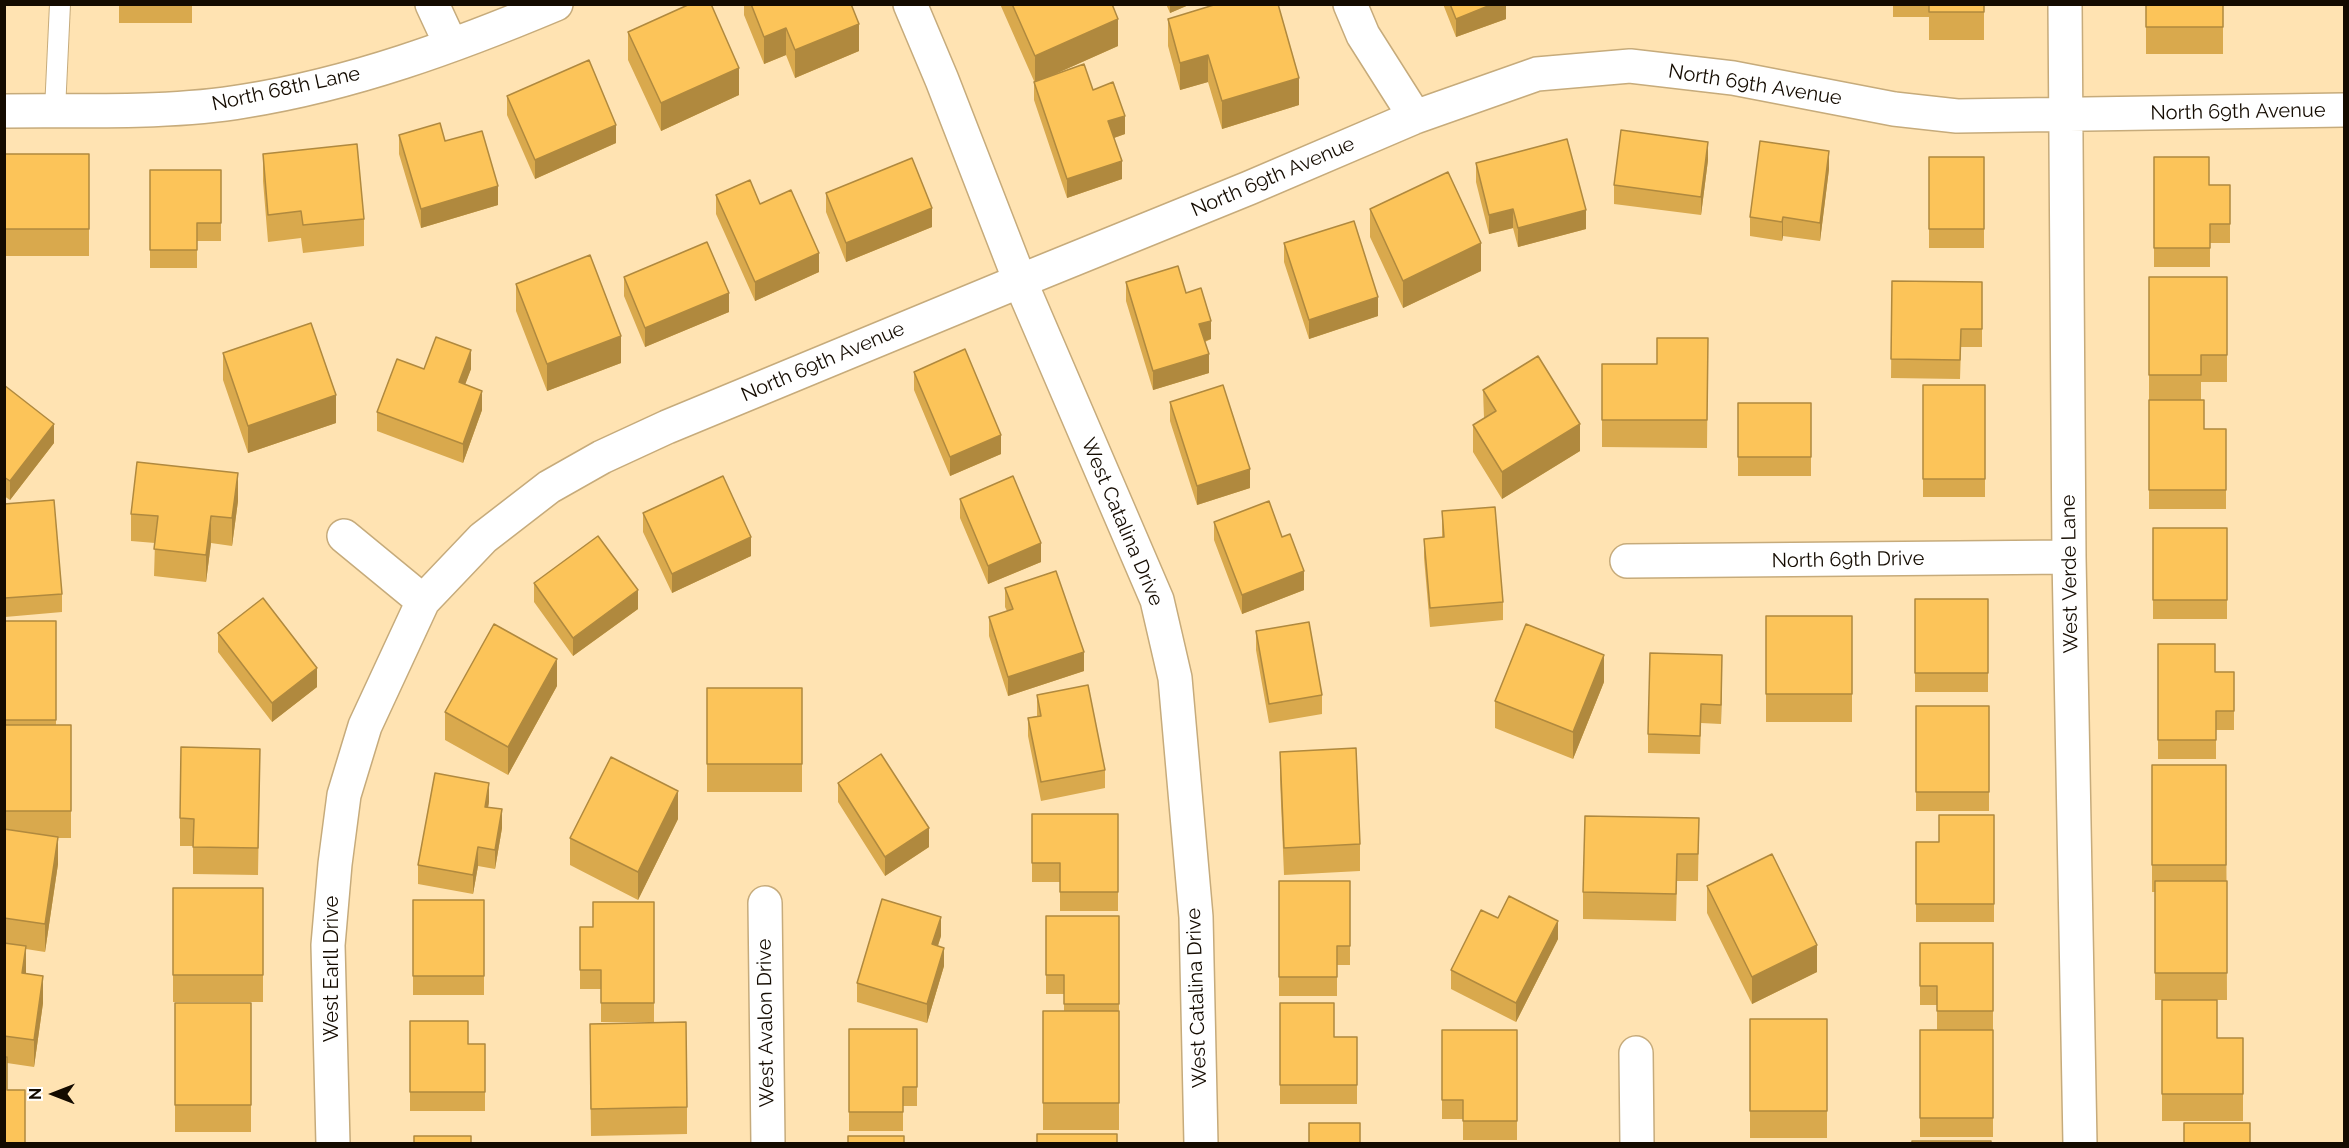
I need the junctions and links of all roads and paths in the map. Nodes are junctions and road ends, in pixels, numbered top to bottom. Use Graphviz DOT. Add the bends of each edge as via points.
graph roads {
  1 [pos="60,4"];
  2 [pos="432,4"];
  3 [pos="556,4"];
  4 [pos="910,4"];
  5 [pos="1350,4"];
  6 [pos="2065,4"];
  7 [pos="451,45"];
  8 [pos="55,110"];
  9 [pos="2344,110"];
  10 [pos="4,111"];
  11 [pos="2065,114"];
  12 [pos="1415,117"];
  13 [pos="1020,281"];
  14 [pos="344,536"];
  15 [pos="2069,557"];
  16 [pos="1627,561"];
  17 [pos="423,601"];
  18 [pos="364,726"];
  19 [pos="765,903"];
  20 [pos="1636,1053"];
  21 [pos="333,1143"];
  22 [pos="768,1143"];
  23 [pos="1201,1143"];
  24 [pos="1637,1143"];
  25 [pos="2080,1143"];
  1 -- 8 [label="lane"];
  2 -- 7 [label="street"];
  3 -- 7 [label="street, North 68th Lane"];
  4 -- 13 [label="street, West Catalina Drive"];
  5 -- 12 [label="street" via="1363,35"];
  6 -- 11 [label="street, West Verde Lane"];
  7 -- 8 [label="street, North 68th Lane" via="347,79 244,102"];
  8 -- 10 [label="street, North 68th Lane"];
  9 -- 11 [label="street, North 69th Avenue"];
  11 -- 12 [label="street, North 69th Avenue" via="1957,116 1733,78 1630,66 1537,74"];
  11 -- 15 [label="street, West Verde Lane"];
  12 -- 13 [label="street, North 69th Avenue"];
  13 -- 17 [label="street, North 69th Avenue" via="602,457 549,487 483,538"];
  13 -- 23 [label="street, West Catalina Drive" via="1157,600 1175,678 1196,917"];
  14 -- 17 [label="street"];
  15 -- 16 [label="street, North 69th Drive"];
  15 -- 25 [label="street, West Verde Lane"];
  17 -- 18 [label="street, North 69th Avenue"];
  18 -- 21 [label="street, West Earll Drive" via="344,795 328,945"];
  19 -- 22 [label="street, West Avalon Drive"];
  20 -- 24 [label="street"];
}
